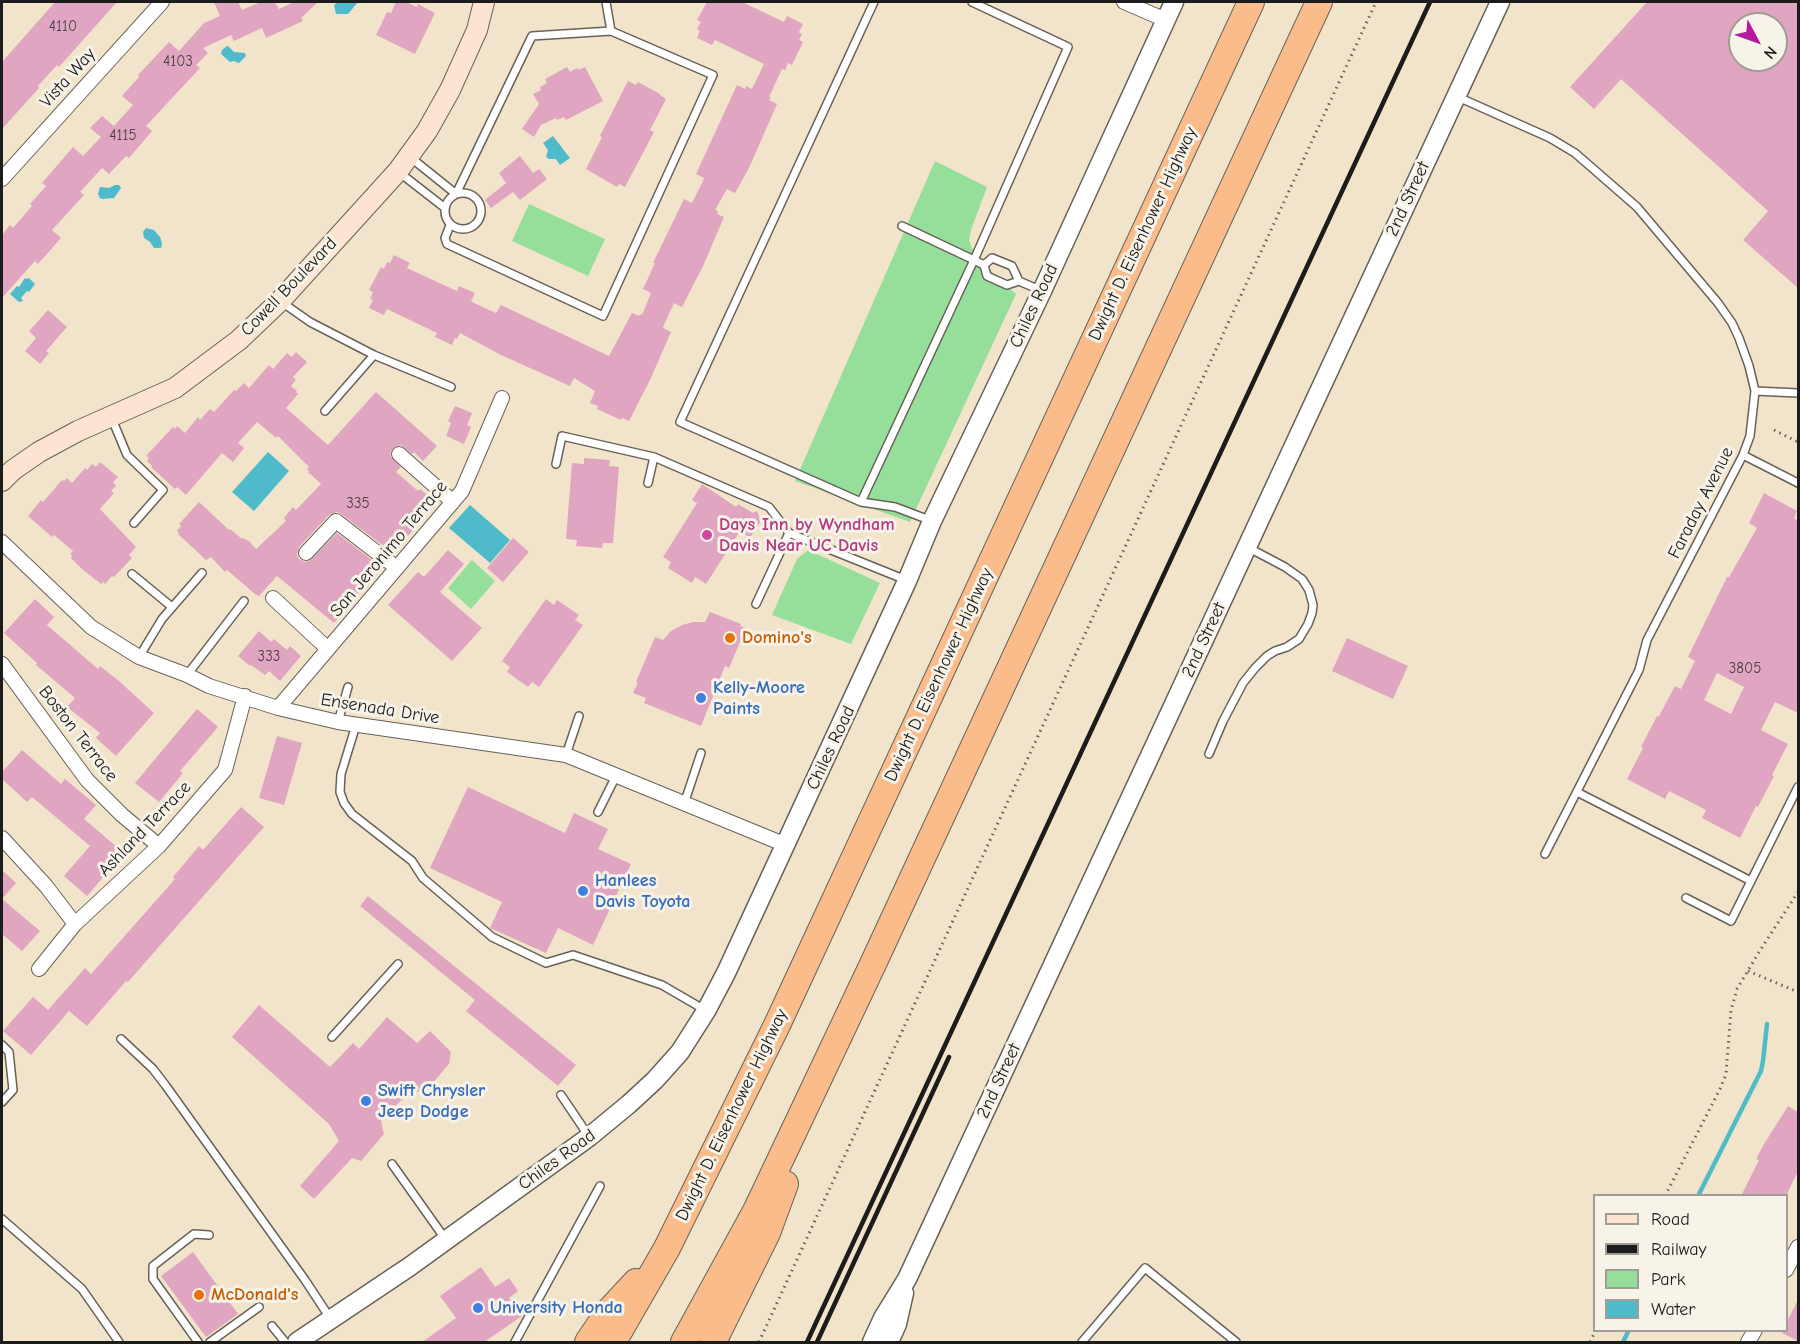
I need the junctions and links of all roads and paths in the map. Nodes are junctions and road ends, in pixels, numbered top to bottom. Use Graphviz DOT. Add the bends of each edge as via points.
graph roads {
  1 [pos="162,2"];
  2 [pos="484,2"];
  3 [pos="606,2"];
  4 [pos="874,2"];
  5 [pos="972,2"];
  6 [pos="1124,2"];
  7 [pos="1174,2"];
  8 [pos="1251,2"];
  9 [pos="1319,2"];
  10 [pos="1376,2"];
  11 [pos="1500,2"];
  12 [pos="1166,20"];
  13 [pos="610,31"];
  14 [pos="1456,96"];
  15 [pos="404,164"];
  16 [pos="2,179"];
  17 [pos="456,194"];
  18 [pos="445,208"];
  19 [pos="450,225"];
  20 [pos="902,226"];
  21 [pos="974,260"];
  22 [pos="984,265"];
  23 [pos="1019,281"];
  24 [pos="1042,291"];
  25 [pos="280,301"];
  26 [pos="374,355"];
  27 [pos="451,387"];
  28 [pos="1755,392"];
  29 [pos="1798,393"];
  30 [pos="502,398"];
  31 [pos="325,411"];
  32 [pos="111,417"];
  33 [pos="1774,430"];
  34 [pos="1798,442"];
  35 [pos="399,454"];
  36 [pos="1743,455"];
  37 [pos="654,457"];
  38 [pos="556,464"];
  39 [pos="2,481"];
  40 [pos="648,483"];
  41 [pos="1798,483"];
  42 [pos="453,502"];
  43 [pos="861,502"];
  44 [pos="932,521"];
  45 [pos="134,523"];
  46 [pos="789,533"];
  47 [pos="2,542"];
  48 [pos="1247,547"];
  49 [pos="306,554"];
  50 [pos="397,568"];
  51 [pos="202,573"];
  52 [pos="132,574"];
  53 [pos="907,581"];
  54 [pos="273,598"];
  55 [pos="244,601"];
  56 [pos="756,604"];
  57 [pos="172,607"];
  58 [pos="328,649"];
  59 [pos="139,657"];
  60 [pos="2,664"];
  61 [pos="186,675"];
  62 [pos="348,687"];
  63 [pos="245,696"];
  64 [pos="278,708"];
  65 [pos="579,716"];
  66 [pos="338,722"];
  67 [pos="356,725"];
  68 [pos="701,753"];
  69 [pos="1209,754"];
  70 [pos="566,755"];
  71 [pos="616,776"];
  72 [pos="1798,787"];
  73 [pos="1577,792"];
  74 [pos="684,804"];
  75 [pos="598,812"];
  76 [pos="2,838"];
  77 [pos="786,845"];
  78 [pos="159,846"];
  79 [pos="1545,854"];
  80 [pos="1751,881"];
  81 [pos="1798,892"];
  82 [pos="1686,898"];
  83 [pos="75,924"];
  84 [pos="398,964"];
  85 [pos="872,966"];
  86 [pos="39,969"];
  87 [pos="1748,971"];
  88 [pos="1798,992"];
  89 [pos="706,1011"];
  90 [pos="332,1037"];
  91 [pos="121,1039"];
  92 [pos="2,1045"];
  93 [pos="561,1095"];
  94 [pos="2,1102"];
  95 [pos="589,1137"];
  96 [pos="392,1164"];
  97 [pos="600,1186"];
  98 [pos="1666,1194"];
  99 [pos="2,1219"];
  100 [pos="209,1235"];
  101 [pos="446,1240"];
  102 [pos="1798,1247"];
  103 [pos="667,1248"];
  104 [pos="1788,1266"];
  105 [pos="907,1279"];
  106 [pos="259,1307"];
  107 [pos="331,1320"];
  108 [pos="272,1326"];
  109 [pos="119,1342"];
  110 [pos="198,1342"];
  111 [pos="210,1342"];
  112 [pos="285,1342"];
  113 [pos="297,1342"];
  114 [pos="515,1342"];
  115 [pos="588,1342"];
  116 [pos="613,1342"];
  117 [pos="684,1342"];
  118 [pos="713,1342"];
  119 [pos="759,1342"];
  120 [pos="872,1342"];
  121 [pos="888,1342"];
  122 [pos="1082,1342"];
  123 [pos="1236,1342"];
  1 -- 16 [label="street, Vista Way"];
  2 -- 15 [label="main road, Cowell Boulevard" via="477,30 450,90"];
  3 -- 13 [label="lane"];
  4 -- 43 [label="lane" via="680,422"];
  5 -- 21 [label="lane" via="1068,47"];
  6 -- 12 [label="street"];
  7 -- 12 [label="street, Chiles Road"];
  8 -- 103 [label="highway, Dwight D. Eisenhower Highway" via="777,1024"];
  9 -- 85 [label="highway"];
  10 -- 119 [label="path"];
  11 -- 14 [label="street, 2nd Street"];
  12 -- 24 [label="street, Chiles Road"];
  13 -- 17 [label="lane" via="532,36"];
  13 -- 19 [label="lane" via="713,75 603,316 447,244"];
  14 -- 28 [label="lane, Faraday Avenue" via="1575,153 1637,207 1732,323"];
  14 -- 48 [label="street, 2nd Street"];
  15 -- 17 [label="lane"];
  15 -- 18 [label="lane"];
  15 -- 25 [label="main road, Cowell Boulevard"];
  17 -- 18 [label="lane"];
  17 -- 19 [label="lane" via="474,196 481,218 473,227 461,230"];
  18 -- 19 [label="lane"];
  20 -- 21 [label="lane"];
  21 -- 22 [label="lane"];
  21 -- 43 [label="lane"];
  22 -- 23 [label="lane" via="987,276 1007,285"];
  22 -- 23 [label="lane" via="992,258 1012,266"];
  23 -- 24 [label="lane"];
  24 -- 44 [label="street, Chiles Road"];
  25 -- 26 [label="lane" via="310,322"];
  25 -- 32 [label="main road, Cowell Boulevard" via="240,340 175,388"];
  26 -- 27 [label="lane"];
  26 -- 31 [label="lane"];
  28 -- 29 [label="lane"];
  28 -- 36 [label="lane, Faraday Avenue" via="1750,436"];
  30 -- 42 [label="street, San Jeronimo Terrace" via="462,491"];
  32 -- 39 [label="main road, Cowell Boulevard" via="39,452"];
  32 -- 45 [label="lane" via="127,455 163,490"];
  33 -- 34 [label="path"];
  35 -- 42 [label="street"];
  36 -- 41 [label="lane"];
  36 -- 73 [label="lane, Faraday Avenue" via="1647,640 1639,670"];
  37 -- 38 [label="lane" via="562,436"];
  37 -- 40 [label="lane"];
  37 -- 46 [label="lane" via="769,507"];
  42 -- 50 [label="street, San Jeronimo Terrace"];
  43 -- 44 [label="lane" via="895,507"];
  44 -- 53 [label="street, Chiles Road"];
  46 -- 53 [label="lane"];
  46 -- 56 [label="lane"];
  47 -- 59 [label="street, Ensenada Drive" via="91,627"];
  48 -- 69 [label="lane" via="1307,584 1312,613 1299,639 1267,656 1243,683"];
  48 -- 105 [label="street, 2nd Street"];
  49 -- 50 [label="street" via="336,521"];
  50 -- 58 [label="street, San Jeronimo Terrace"];
  51 -- 57 [label="lane"];
  52 -- 57 [label="lane"];
  53 -- 77 [label="street, Chiles Road"];
  54 -- 58 [label="street"];
  55 -- 61 [label="lane"];
  57 -- 59 [label="lane"];
  58 -- 64 [label="street, San Jeronimo Terrace"];
  59 -- 61 [label="street, Ensenada Drive"];
  60 -- 78 [label="street, Boston Terrace" via="87,780"];
  61 -- 63 [label="street, Ensenada Drive"];
  62 -- 66 [label="lane"];
  63 -- 64 [label="street, Ensenada Drive"];
  63 -- 78 [label="street, Ashland Terrace" via="225,771"];
  64 -- 66 [label="street, Ensenada Drive"];
  65 -- 70 [label="lane"];
  66 -- 67 [label="street, Ensenada Drive"];
  67 -- 70 [label="street, Ensenada Drive"];
  67 -- 89 [label="lane" via="341,774 344,803 492,937 546,963 573,955 662,985"];
  68 -- 74 [label="lane"];
  70 -- 71 [label="street, Ensenada Drive"];
  71 -- 74 [label="street, Ensenada Drive"];
  71 -- 75 [label="lane"];
  72 -- 80 [label="lane"];
  73 -- 79 [label="lane, Faraday Avenue"];
  73 -- 80 [label="lane"];
  74 -- 77 [label="street, Ensenada Drive"];
  76 -- 83 [label="street"];
  77 -- 89 [label="street, Chiles Road"];
  78 -- 83 [label="street, Ashland Terrace"];
  80 -- 82 [label="lane" via="1731,921"];
  81 -- 87 [label="path"];
  83 -- 86 [label="street, Ashland Terrace"];
  84 -- 90 [label="lane"];
  85 -- 117 [label="highway" via="756,1211"];
  85 -- 118 [label="highway" via="767,1233"];
  87 -- 88 [label="path"];
  87 -- 98 [label="path" via="1733,999 1720,1089"];
  89 -- 95 [label="street, Chiles Road" via="680,1052 655,1080"];
  91 -- 107 [label="lane" via="166,1086"];
  92 -- 94 [label="lane" via="9,1052 14,1090"];
  93 -- 95 [label="lane"];
  95 -- 101 [label="street, Chiles Road"];
  96 -- 101 [label="lane"];
  97 -- 114 [label="lane"];
  99 -- 109 [label="lane" via="82,1289"];
  100 -- 110 [label="lane" via="194,1234 153,1266 153,1279"];
  101 -- 107 [label="street, Chiles Road"];
  102 -- 104 [label="street"];
  103 -- 115 [label="highway" via="609,1311"];
  103 -- 116 [label="highway, Dwight D. Eisenhower Highway"];
  105 -- 120 [label="street, 2nd Street"];
  105 -- 121 [label="street, 2nd Street" via="897,1324"];
  106 -- 111 [label="lane"];
  107 -- 113 [label="street, Chiles Road"];
  108 -- 112 [label="lane"];
  122 -- 123 [label="lane" via="1145,1268"];
}
